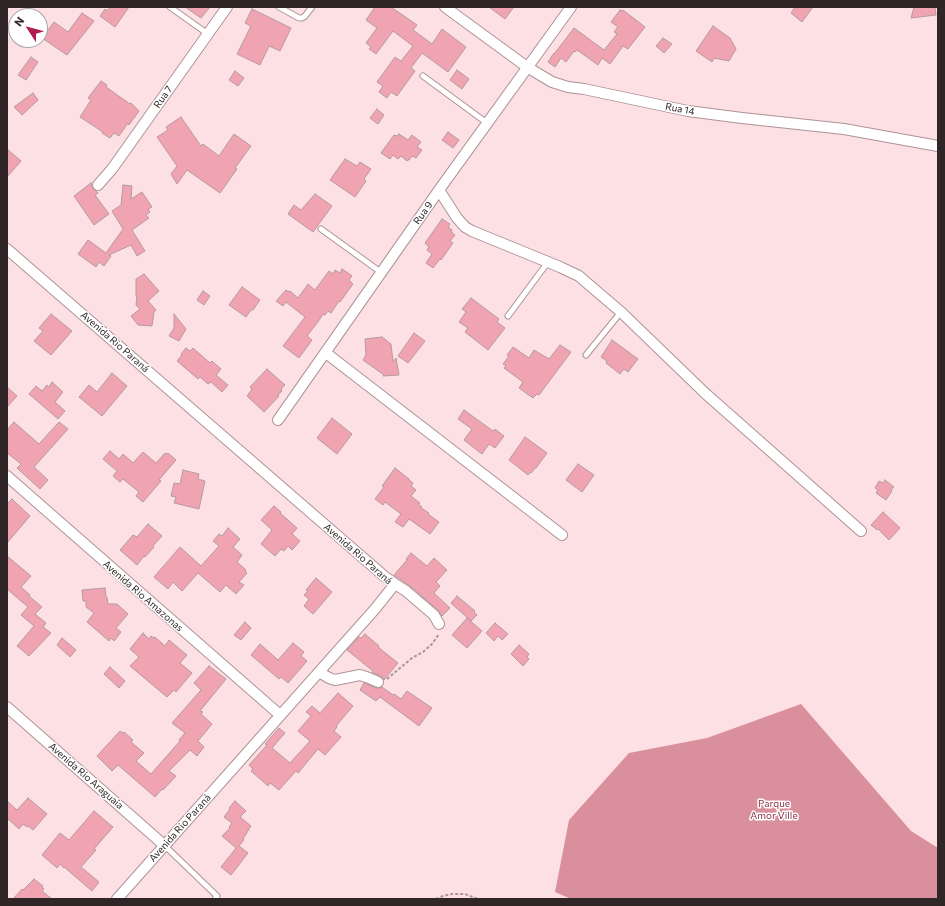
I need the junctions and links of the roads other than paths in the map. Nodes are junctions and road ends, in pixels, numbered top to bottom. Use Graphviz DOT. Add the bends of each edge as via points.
graph roads {
  1 [pos="170,7"];
  2 [pos="227,7"];
  3 [pos="279,7"];
  4 [pos="312,7"];
  5 [pos="445,7"];
  6 [pos="571,7"];
  7 [pos="208,34"];
  8 [pos="527,67"];
  9 [pos="423,76"];
  10 [pos="487,123"];
  11 [pos="938,146"];
  12 [pos="98,185"];
  13 [pos="439,190"];
  14 [pos="321,229"];
  15 [pos="7,248"];
  16 [pos="548,262"];
  17 [pos="382,272"];
  18 [pos="622,312"];
  19 [pos="508,316"];
  20 [pos="326,353"];
  21 [pos="586,355"];
  22 [pos="278,420"];
  23 [pos="7,476"];
  24 [pos="861,531"];
  25 [pos="562,534"];
  26 [pos="395,584"];
  27 [pos="439,624"];
  28 [pos="319,672"];
  29 [pos="378,682"];
  30 [pos="7,707"];
  31 [pos="280,716"];
  32 [pos="164,845"];
  33 [pos="117,899"];
  34 [pos="215,899"];
  1 -- 7 [label="lane"];
  2 -- 7 [label="street, Rua 7"];
  3 -- 4 [label="lane" via="299,18"];
  5 -- 8 [label="street, Rua 14"];
  6 -- 8 [label="street, Rua 9"];
  7 -- 12 [label="street, Rua 7"];
  8 -- 10 [label="street, Rua 9"];
  8 -- 11 [label="street, Rua 14" via="552,82 568,87 688,111 844,129"];
  9 -- 10 [label="lane"];
  10 -- 13 [label="street, Rua 9"];
  13 -- 16 [label="street" via="465,227"];
  13 -- 17 [label="street, Rua 9"];
  14 -- 17 [label="lane"];
  15 -- 26 [label="street, Avenida Rio Paraná"];
  16 -- 18 [label="street" via="579,276"];
  16 -- 19 [label="lane"];
  17 -- 20 [label="street, Rua 9"];
  18 -- 21 [label="lane"];
  18 -- 24 [label="street" via="706,394"];
  20 -- 22 [label="street, Rua 9"];
  20 -- 25 [label="street"];
  23 -- 31 [label="street, Avenida Rio Amazonas"];
  26 -- 27 [label="street" via="434,615"];
  26 -- 28 [label="street, Avenida Rio Paraná"];
  28 -- 29 [label="street" via="335,680 360,675"];
  28 -- 31 [label="street, Avenida Rio Paraná"];
  30 -- 32 [label="street, Avenida Rio Araguaia"];
  31 -- 32 [label="street, Avenida Rio Paraná"];
  32 -- 33 [label="street, Avenida Rio Paraná"];
  32 -- 34 [label="lane" via="217,896"];
}
